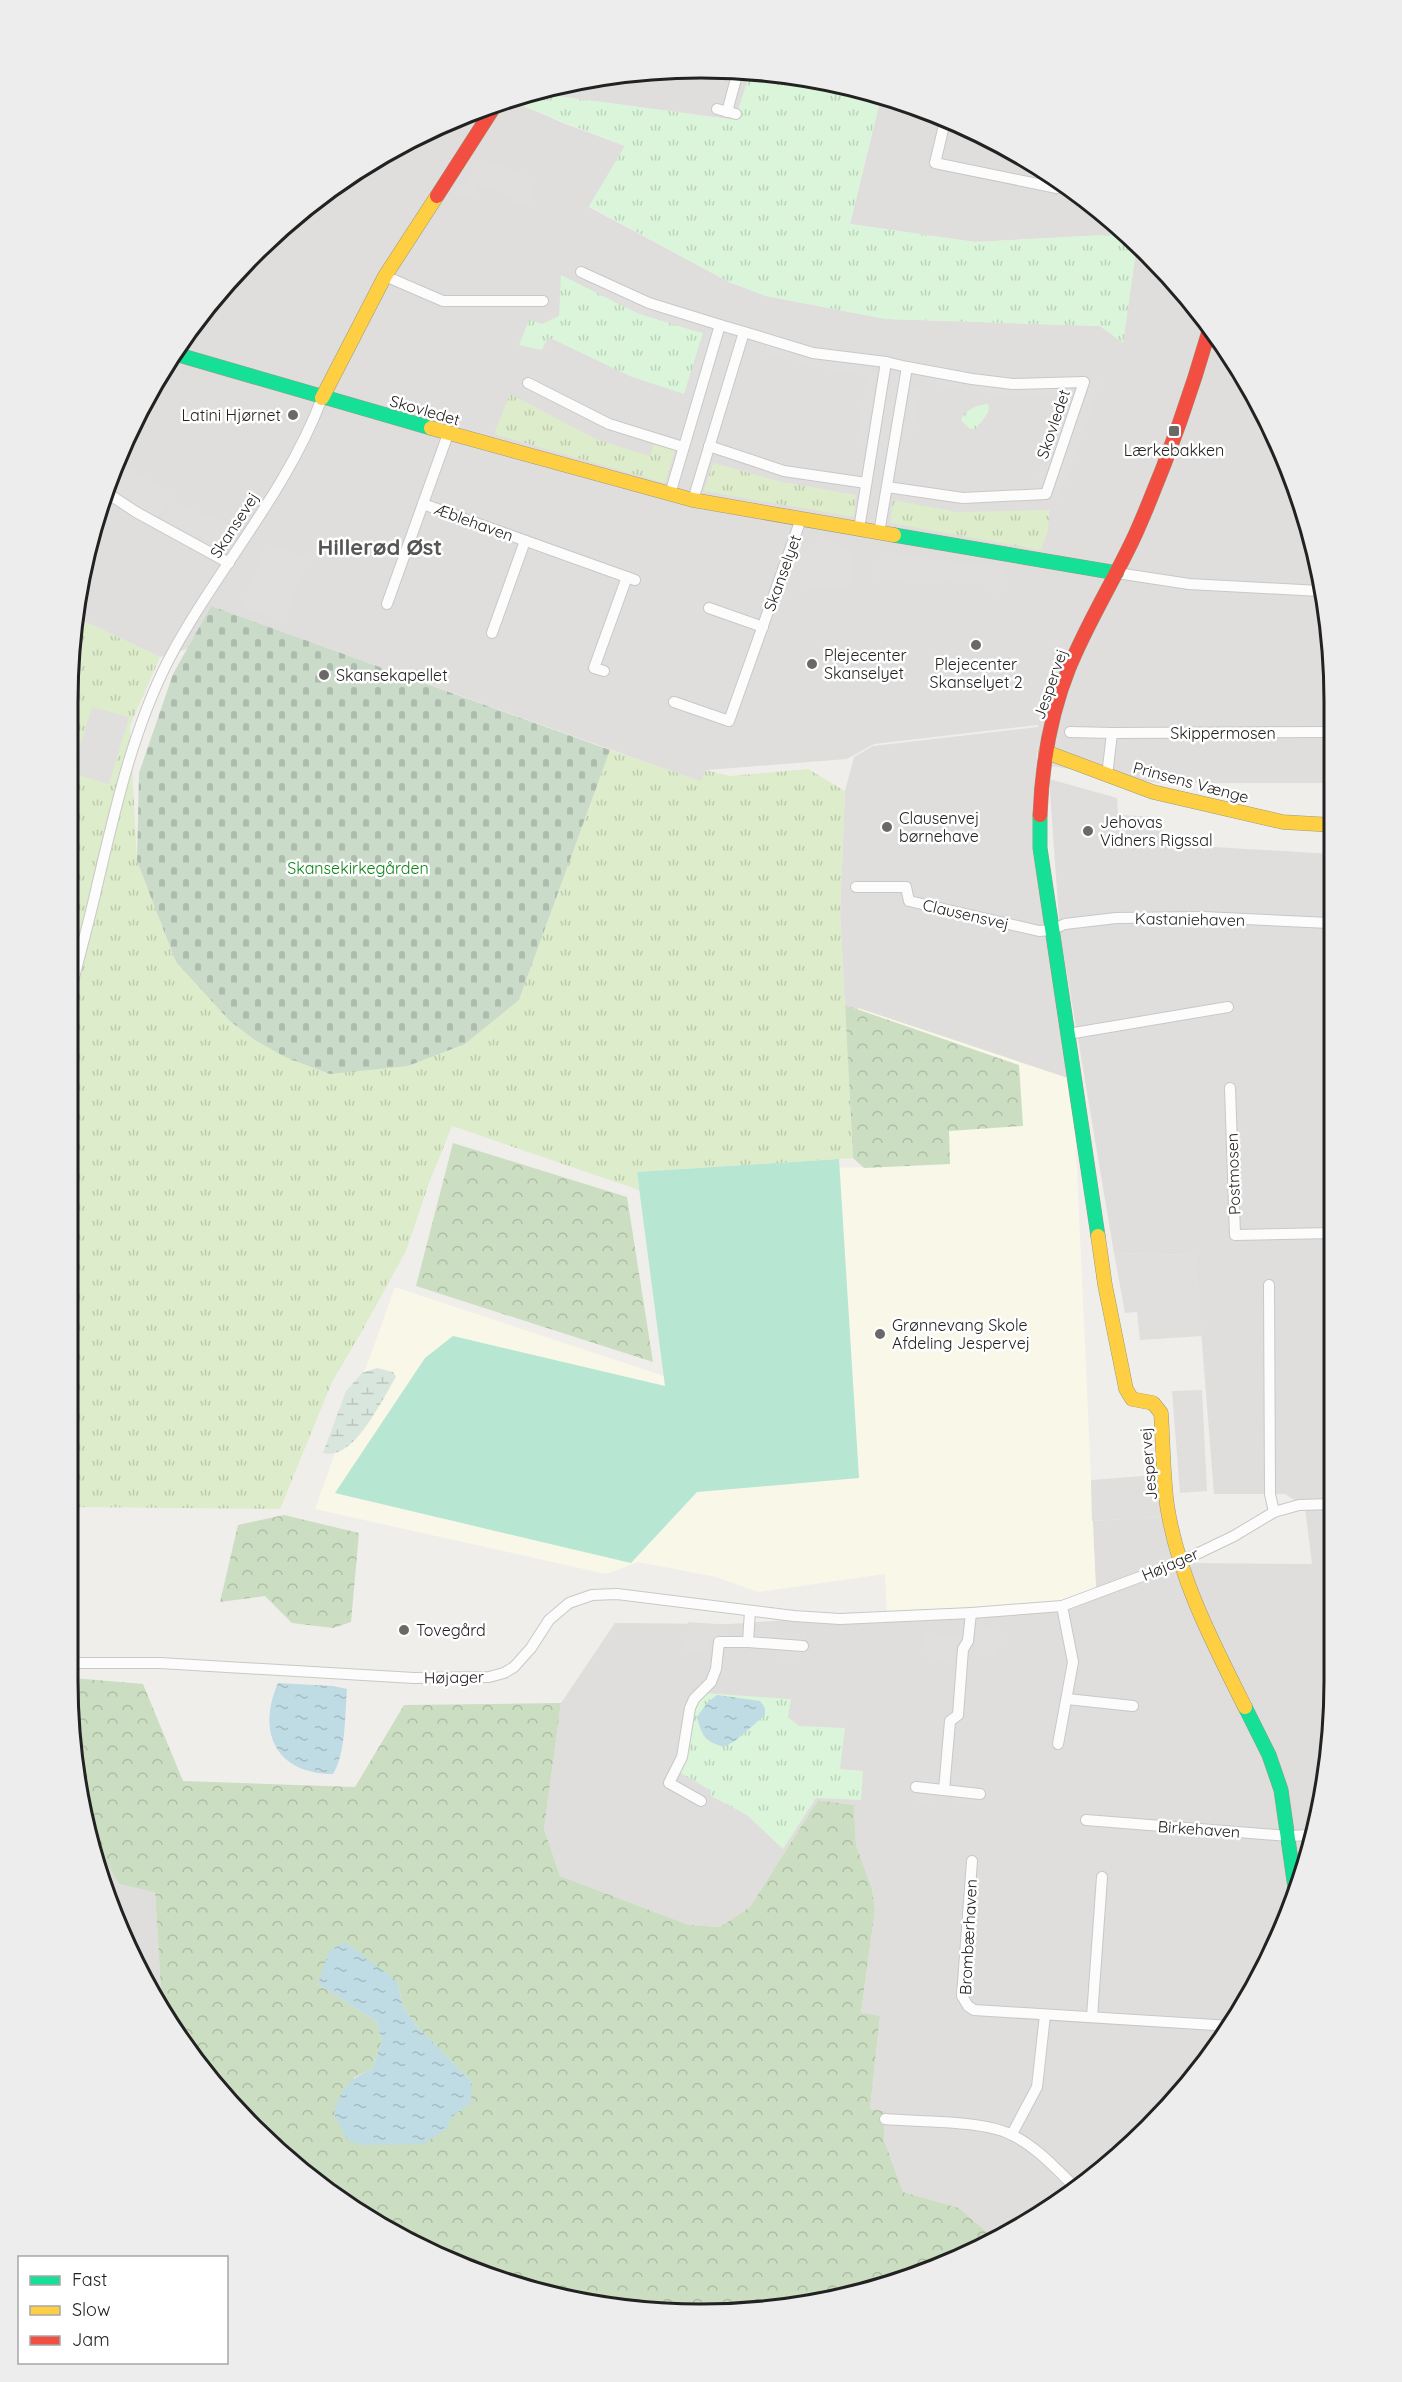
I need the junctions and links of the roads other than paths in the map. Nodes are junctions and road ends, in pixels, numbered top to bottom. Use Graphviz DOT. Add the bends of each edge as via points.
graph roads {
  1 [pos="736,79"];
  2 [pos="727,112"];
  3 [pos="489,116"];
  4 [pos="944,127"];
  5 [pos="1053,187"];
  6 [pos="581,272"];
  7 [pos="385,276"];
  8 [pos="543,301"];
  9 [pos="720,325"];
  10 [pos="744,332"];
  11 [pos="1207,338"];
  12 [pos="182,356"];
  13 [pos="886,363"];
  14 [pos="907,367"];
  15 [pos="528,383"];
  16 [pos="322,398"];
  17 [pos="448,434"];
  18 [pos="709,446"];
  19 [pos="683,447"];
  20 [pos="866,483"];
  21 [pos="887,487"];
  22 [pos="670,494"];
  23 [pos="113,497"];
  24 [pos="693,500"];
  25 [pos="423,504"];
  26 [pos="801,519"];
  27 [pos="859,530"];
  28 [pos="879,533"];
  29 [pos="525,541"];
  30 [pos="229,563"];
  31 [pos="1117,573"];
  32 [pos="1314,591"];
  33 [pos="387,604"];
  34 [pos="709,608"];
  35 [pos="762,627"];
  36 [pos="492,633"];
  37 [pos="604,671"];
  38 [pos="674,702"];
  39 [pos="1070,732"];
  40 [pos="1324,732"];
  41 [pos="1112,733"];
  42 [pos="1046,752"];
  43 [pos="1107,776"];
  44 [pos="1324,824"];
  45 [pos="856,887"];
  46 [pos="1324,923"];
  47 [pos="1051,930"];
  48 [pos="78,960"];
  49 [pos="1228,1006"];
  50 [pos="1068,1034"];
  51 [pos="1230,1088"];
  52 [pos="1324,1233"];
  53 [pos="1269,1285"];
  54 [pos="1324,1504"];
  55 [pos="1274,1512"];
  56 [pos="1180,1562"];
  57 [pos="1062,1606"];
  58 [pos="750,1611"];
  59 [pos="972,1613"];
  60 [pos="748,1642"];
  61 [pos="803,1646"];
  62 [pos="78,1664"];
  63 [pos="1067,1699"];
  64 [pos="1133,1706"];
  65 [pos="1058,1744"];
  66 [pos="916,1787"];
  67 [pos="944,1790"];
  68 [pos="980,1794"];
  69 [pos="701,1801"];
  70 [pos="1086,1820"];
  71 [pos="1305,1835"];
  72 [pos="1288,1836"];
  73 [pos="972,1861"];
  74 [pos="1293,1874"];
  75 [pos="1102,1877"];
  76 [pos="1045,2015"];
  77 [pos="1092,2017"];
  78 [pos="1220,2025"];
  79 [pos="885,2119"];
  80 [pos="1012,2134"];
  81 [pos="1070,2182"];
  1 -- 2 [label="street"];
  3 -- 7 [label="street, Skansevej"];
  4 -- 5 [label="street" via="935,163"];
  6 -- 9 [label="street, Skovledet" via="649,303"];
  7 -- 8 [label="street" via="443,302"];
  7 -- 16 [label="street, Skansevej"];
  9 -- 10 [label="street, Skovledet"];
  9 -- 19 [label="street"];
  10 -- 13 [label="street, Skovledet" via="813,353"];
  10 -- 18 [label="street"];
  11 -- 31 [label="street, Jespervej" via="1175,436"];
  12 -- 16 [label="street, Skovledet"];
  13 -- 14 [label="street, Skovledet"];
  13 -- 20 [label="street"];
  14 -- 21 [label="street"];
  14 -- 21 [label="street, Skovledet" via="1013,384 1084,382 1046,494 963,498"];
  15 -- 19 [label="street" via="609,424"];
  16 -- 17 [label="street, Skovledet"];
  16 -- 30 [label="street, Skansevej" via="285,477"];
  17 -- 22 [label="street, Skovledet"];
  17 -- 25 [label="street, Æblehaven"];
  18 -- 20 [label="street" via="784,471"];
  18 -- 24 [label="street"];
  19 -- 22 [label="street"];
  20 -- 27 [label="street"];
  21 -- 28 [label="street"];
  22 -- 24 [label="street, Skovledet"];
  23 -- 30 [label="street"];
  24 -- 26 [label="street, Skovledet"];
  25 -- 29 [label="street, Æblehaven"];
  25 -- 33 [label="street, Æblehaven"];
  26 -- 27 [label="street, Skovledet"];
  26 -- 35 [label="street, Skanselyet"];
  27 -- 28 [label="street, Skovledet"];
  28 -- 31 [label="street, Skovledet"];
  29 -- 36 [label="street, Æblehaven"];
  29 -- 37 [label="street, Æblehaven" via="631,579 594,668"];
  30 -- 48 [label="street, Skansevej" via="168,663 134,745"];
  31 -- 32 [label="street, Skovledet" via="1188,584"];
  31 -- 42 [label="street, Jespervej" via="1070,667"];
  34 -- 35 [label="street, Skanselyet"];
  35 -- 38 [label="street, Skanselyet" via="729,721"];
  39 -- 41 [label="street, Skippermosen"];
  40 -- 41 [label="street, Skippermosen"];
  41 -- 43 [label="street"];
  42 -- 43 [label="street, Prinsens Vænge"];
  42 -- 47 [label="street, Jespervej" via="1039,799 1040,848"];
  43 -- 44 [label="street, Prinsens Vænge" via="1220,809 1283,822"];
  45 -- 47 [label="street, Clausensvej" via="906,887 909,901 1039,931"];
  46 -- 47 [label="street, Kastaniehaven" via="1116,918 1065,924"];
  47 -- 50 [label="street, Jespervej"];
  49 -- 50 [label="street"];
  50 -- 56 [label="street, Jespervej" via="1112,1328 1126,1389 1132,1399 1151,1402 1161,1413 1167,1505"];
  51 -- 52 [label="street, Postmosen" via="1235,1235"];
  53 -- 55 [label="street" via="1270,1494"];
  54 -- 55 [label="street, Højager" via="1299,1504"];
  55 -- 56 [label="street, Højager"];
  56 -- 57 [label="street, Højager"];
  56 -- 72 [label="street, Jespervej" via="1210,1636 1269,1755 1281,1790"];
  57 -- 59 [label="street, Højager"];
  57 -- 63 [label="street" via="1073,1662"];
  58 -- 59 [label="street, Højager" via="840,1618"];
  58 -- 60 [label="street"];
  58 -- 62 [label="street, Højager" via="617,1594 592,1595 569,1603 549,1620 514,1667 489,1677 414,1678 160,1663"];
  59 -- 67 [label="street" via="963,1649 958,1715 950,1721"];
  60 -- 61 [label="street"];
  60 -- 69 [label="street" via="719,1642 711,1682 690,1708 682,1757 669,1783"];
  63 -- 64 [label="street"];
  63 -- 65 [label="street"];
  66 -- 67 [label="street"];
  67 -- 68 [label="street"];
  70 -- 72 [label="street, Birkehaven"];
  71 -- 72 [label="street, Birkehaven"];
  72 -- 74 [label="street, Jespervej"];
  73 -- 76 [label="street, Brombærhaven" via="964,2001 974,2010"];
  75 -- 77 [label="street"];
  76 -- 77 [label="street, Brombærhaven"];
  76 -- 80 [label="street" via="1037,2087"];
  77 -- 78 [label="street, Brombærhaven"];
  79 -- 80 [label="street" via="983,2126"];
  80 -- 81 [label="street"];
}
